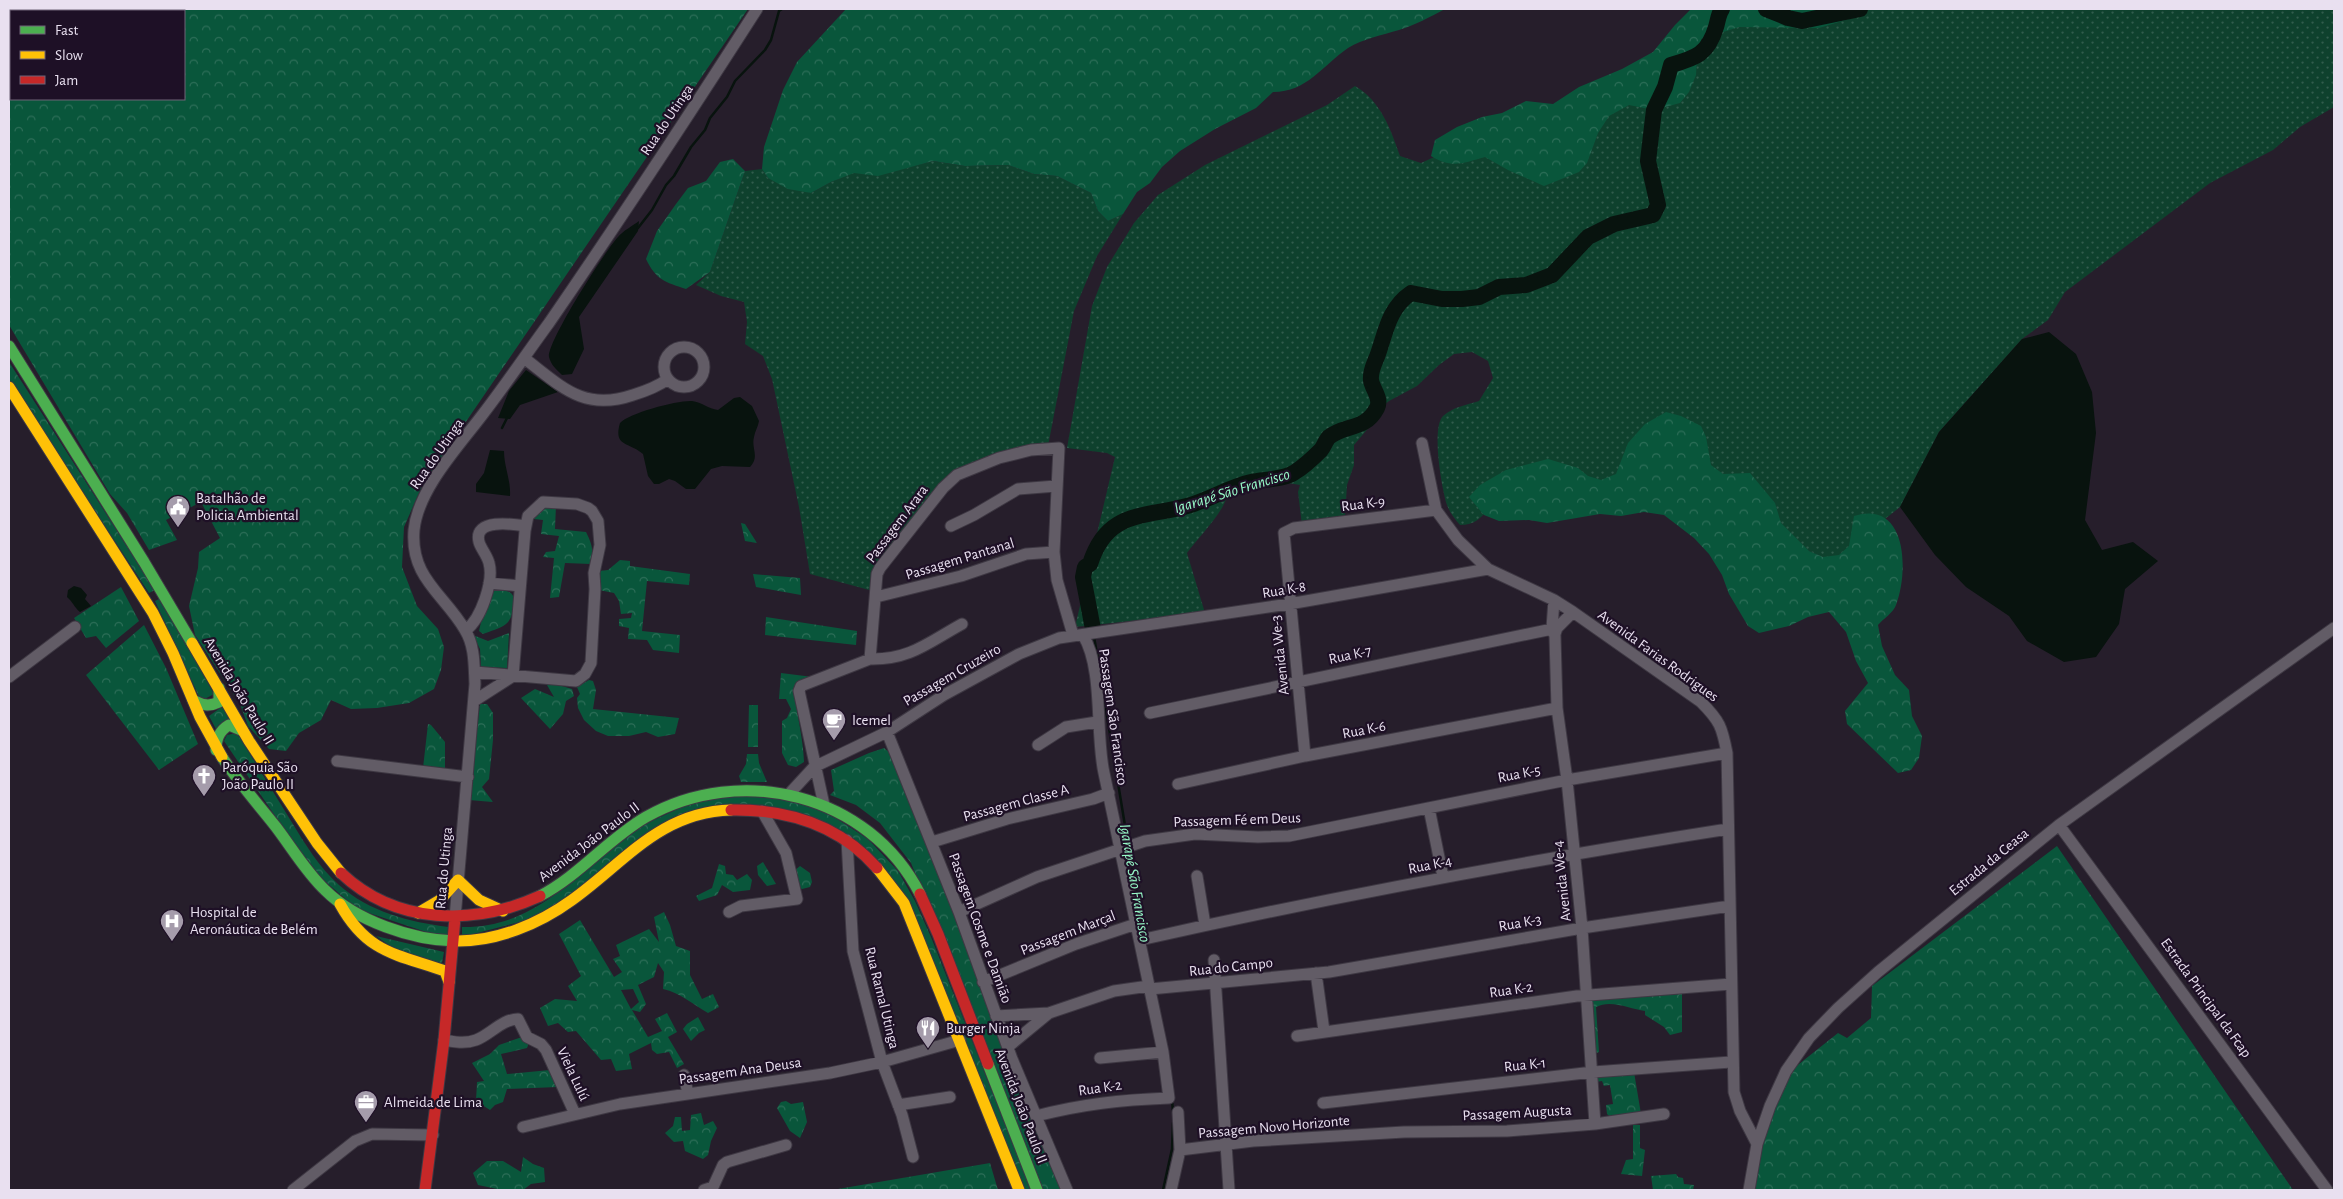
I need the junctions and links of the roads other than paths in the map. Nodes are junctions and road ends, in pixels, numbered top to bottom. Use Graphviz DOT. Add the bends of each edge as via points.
graph roads {
  1 [pos="757,9"];
  2 [pos="9,346"];
  3 [pos="524,358"];
  4 [pos="668,379"];
  5 [pos="9,387"];
  6 [pos="1422,443"];
  7 [pos="1059,448"];
  8 [pos="1056,486"];
  9 [pos="1436,510"];
  10 [pos="526,526"];
  11 [pos="951,526"];
  12 [pos="1294,528"];
  13 [pos="1054,552"];
  14 [pos="1488,569"];
  15 [pos="489,583"];
  16 [pos="520,586"];
  17 [pos="876,597"];
  18 [pos="1554,600"];
  19 [pos="1289,604"];
  20 [pos="1573,612"];
  21 [pos="962,624"];
  22 [pos="75,628"];
  23 [pos="2334,628"];
  24 [pos="466,630"];
  25 [pos="1555,631"];
  26 [pos="1086,634"];
  27 [pos="870,659"];
  28 [pos="475,672"];
  29 [pos="9,676"];
  30 [pos="513,676"];
  31 [pos="1298,682"];
  32 [pos="219,688"];
  33 [pos="193,700"];
  34 [pos="474,701"];
  35 [pos="1557,708"];
  36 [pos="1150,713"];
  37 [pos="1097,722"];
  38 [pos="243,731"];
  39 [pos="887,732"];
  40 [pos="1038,745"];
  41 [pos="216,750"];
  42 [pos="1727,753"];
  43 [pos="1305,756"];
  44 [pos="337,761"];
  45 [pos="814,767"];
  46 [pos="468,777"];
  47 [pos="1567,780"];
  48 [pos="1178,784"];
  49 [pos="790,793"];
  50 [pos="1109,793"];
  51 [pos="824,805"];
  52 [pos="1429,808"];
  53 [pos="762,811"];
  54 [pos="2059,825"];
  55 [pos="1728,829"];
  56 [pos="1319,830"];
  57 [pos="846,840"];
  58 [pos="932,842"];
  59 [pos="1126,849"];
  60 [pos="1574,853"];
  61 [pos="1197,876"];
  62 [pos="1444,877"];
  63 [pos="458,880"];
  64 [pos="340,904"];
  65 [pos="1730,906"];
  66 [pos="503,911"];
  67 [pos="729,912"];
  68 [pos="959,912"];
  69 [pos="418,913"];
  70 [pos="455,918"];
  71 [pos="1136,924"];
  72 [pos="1205,925"];
  73 [pos="1582,928"];
  74 [pos="1143,939"];
  75 [pos="452,942"];
  76 [pos="450,960"];
  77 [pos="1214,960"];
  78 [pos="435,967"];
  79 [pos="1316,974"];
  80 [pos="449,982"];
  81 [pos="983,982"];
  82 [pos="1216,984"];
  83 [pos="1731,984"];
  84 [pos="1152,988"];
  85 [pos="1587,995"];
  86 [pos="1049,1014"];
  87 [pos="996,1016"];
  88 [pos="1324,1031"];
  89 [pos="1297,1036"];
  90 [pos="444,1040"];
  91 [pos="960,1040"];
  92 [pos="1009,1046"];
  93 [pos="1163,1052"];
  94 [pos="1100,1058"];
  95 [pos="882,1062"];
  96 [pos="1732,1062"];
  97 [pos="1592,1072"];
  98 [pos="684,1074"];
  99 [pos="688,1094"];
  100 [pos="950,1097"];
  101 [pos="1169,1098"];
  102 [pos="1323,1103"];
  103 [pos="898,1105"];
  104 [pos="1178,1112"];
  105 [pos="575,1114"];
  106 [pos="1664,1114"];
  107 [pos="1036,1116"];
  108 [pos="1595,1124"];
  109 [pos="523,1127"];
  110 [pos="1370,1134"];
  111 [pos="433,1135"];
  112 [pos="1757,1144"];
  113 [pos="786,1145"];
  114 [pos="1225,1146"];
  115 [pos="1180,1150"];
  116 [pos="913,1157"];
  117 [pos="293,1190"];
  118 [pos="425,1190"];
  119 [pos="704,1190"];
  120 [pos="1019,1190"];
  121 [pos="1037,1190"];
  122 [pos="1068,1190"];
  123 [pos="1170,1190"];
  124 [pos="1228,1190"];
  125 [pos="1749,1190"];
  126 [pos="2327,1190"];
  1 -- 3 [label="street, Rua do Utinga"];
  2 -- 32 [label="main road, Avenida João Paulo II"];
  3 -- 4 [label="street" via="566,391 595,400 624,398"];
  3 -- 24 [label="street, Rua do Utinga" via="436,477 416,517 414,544 418,564 428,584"];
  5 -- 33 [label="main road" via="158,622"];
  6 -- 9 [label="street, Avenida Farias Rodrigues"];
  7 -- 8 [label="street, Passagem São Francisco"];
  7 -- 17 [label="street, Passagem Arara" via="1031,450 998,458 950,481 880,568"];
  8 -- 11 [label="street" via="1018,489"];
  8 -- 13 [label="street, Passagem São Francisco"];
  9 -- 12 [label="street, Rua K-9"];
  9 -- 14 [label="street, Avenida Farias Rodrigues" via="1458,540"];
  10 -- 15 [label="street" via="506,524 482,528 478,539 489,562"];
  10 -- 16 [label="street"];
  10 -- 30 [label="street" via="528,516 542,502 577,504 588,508 595,516 600,530 600,545 594,572 592,652 585,674 576,681"];
  12 -- 19 [label="street, Avenida We-3" via="1286,530 1283,537"];
  13 -- 17 [label="street, Passagem Pantanal" via="1026,554 961,576"];
  13 -- 26 [label="street, Passagem São Francisco" via="1057,580"];
  14 -- 18 [label="street, Avenida Farias Rodrigues"];
  14 -- 19 [label="street, Rua K-8"];
  15 -- 16 [label="street"];
  15 -- 24 [label="street" via="472,626"];
  16 -- 30 [label="street"];
  17 -- 27 [label="street, Passagem Arara"];
  18 -- 20 [label="street, Avenida Farias Rodrigues"];
  18 -- 25 [label="street, Avenida We-4"];
  19 -- 26 [label="street, Rua K-8"];
  19 -- 31 [label="street, Avenida We-3"];
  20 -- 25 [label="street"];
  20 -- 42 [label="street, Avenida Farias Rodrigues" via="1701,702 1722,728"];
  21 -- 27 [label="street" via="915,652"];
  22 -- 29 [label="street"];
  23 -- 54 [label="street, Estrada da Ceasa"];
  24 -- 28 [label="street, Rua do Utinga" via="474,654"];
  25 -- 31 [label="street, Rua K-7"];
  25 -- 35 [label="street, Avenida We-4"];
  26 -- 37 [label="street, Passagem São Francisco" via="1095,676"];
  26 -- 39 [label="street, Passagem Cruzeiro" via="1043,644 1019,654 944,695"];
  27 -- 45 [label="street" via="801,686 799,695"];
  28 -- 30 [label="street"];
  28 -- 34 [label="street, Rua do Utinga"];
  30 -- 34 [label="street"];
  31 -- 36 [label="street, Rua K-7"];
  31 -- 43 [label="street, Avenida We-3"];
  32 -- 33 [label="main road" via="218,702 213,706 204,706"];
  32 -- 38 [label="main road, Avenida João Paulo II"];
  33 -- 41 [label="main road"];
  34 -- 46 [label="street, Rua do Utinga"];
  35 -- 43 [label="street, Rua K-6"];
  35 -- 47 [label="street, Avenida We-4"];
  37 -- 40 [label="street" via="1066,727"];
  37 -- 50 [label="street, Passagem São Francisco"];
  38 -- 41 [label="main road" via="237,726 224,728 216,739"];
  38 -- 69 [label="main road, Avenida João Paulo II" via="336,870 377,899"];
  39 -- 45 [label="street, Passagem Cruzeiro"];
  39 -- 58 [label="street, Passagem Cosme e Damião"];
  41 -- 64 [label="main road" via="314,879"];
  42 -- 47 [label="street, Rua K-5"];
  42 -- 55 [label="street, Avenida Farias Rodrigues"];
  43 -- 48 [label="street, Rua K-6"];
  44 -- 46 [label="street"];
  45 -- 49 [label="street"];
  45 -- 51 [label="street"];
  46 -- 63 [label="street, Rua do Utinga"];
  47 -- 52 [label="street, Rua K-5"];
  47 -- 60 [label="street, Avenida We-4"];
  49 -- 51 [label="main road, Avenida João Paulo II"];
  49 -- 66 [label="main road, Avenida João Paulo II" via="723,790 673,803 627,829 561,884 529,902"];
  50 -- 58 [label="street, Passagem Classe A"];
  50 -- 59 [label="street, Passagem São Francisco"];
  51 -- 121 [label="main road, Avenida João Paulo II" via="858,823 878,840 901,862 917,887 940,937"];
  52 -- 56 [label="street, Rua K-5"];
  52 -- 62 [label="street"];
  53 -- 57 [label="main road" via="811,820"];
  53 -- 67 [label="street" via="786,853 797,899 741,906"];
  53 -- 75 [label="main road" via="714,811 678,820 644,840 556,912 510,931"];
  54 -- 112 [label="street, Estrada da Ceasa" via="1878,972 1809,1038 1786,1071"];
  54 -- 126 [label="street, Estrada Principal da Fcap"];
  55 -- 60 [label="street, Rua K-4"];
  55 -- 65 [label="street, Avenida Farias Rodrigues"];
  56 -- 59 [label="street, Passagem Fé em Deus" via="1289,836 1258,837 1195,834 1145,841"];
  57 -- 91 [label="main road" via="881,870 904,903"];
  57 -- 95 [label="street, Rua Ramal Utinga" via="853,951"];
  58 -- 68 [label="street, Passagem Cosme e Damião"];
  59 -- 68 [label="street, Passagem Fé em Deus" via="1037,878"];
  59 -- 71 [label="street, Passagem São Francisco"];
  60 -- 62 [label="street, Rua K-4"];
  60 -- 73 [label="street, Avenida We-4"];
  61 -- 72 [label="street"];
  62 -- 72 [label="street, Rua K-4"];
  63 -- 66 [label="main road" via="479,900"];
  63 -- 69 [label="main road" via="446,896"];
  63 -- 70 [label="street, Rua do Utinga"];
  64 -- 75 [label="main road" via="409,934"];
  64 -- 78 [label="main road" via="348,922 369,941 400,957"];
  65 -- 73 [label="street, Rua K-3"];
  65 -- 83 [label="street, Avenida Farias Rodrigues"];
  66 -- 70 [label="main road, Avenida João Paulo II"];
  68 -- 81 [label="street, Passagem Cosme e Damião"];
  69 -- 70 [label="main road, Avenida João Paulo II"];
  70 -- 75 [label="main road, Rua do Utinga"];
  71 -- 74 [label="street, Passagem São Francisco"];
  71 -- 81 [label="street, Passagem Marçal" via="1076,944"];
  72 -- 74 [label="street, Rua K-4"];
  73 -- 79 [label="street, Rua K-3"];
  73 -- 85 [label="street, Avenida We-4"];
  74 -- 84 [label="street, Passagem São Francisco"];
  75 -- 76 [label="main road, Rua do Utinga"];
  76 -- 78 [label="main road"];
  76 -- 80 [label="main road, Rua do Utinga"];
  77 -- 82 [label="street"];
  78 -- 80 [label="main road" via="444,971"];
  79 -- 82 [label="street, Rua do Campo"];
  79 -- 88 [label="street"];
  80 -- 90 [label="main road, Rua do Utinga"];
  81 -- 87 [label="street, Passagem Cosme e Damião"];
  82 -- 84 [label="street, Rua do Campo"];
  82 -- 114 [label="street"];
  83 -- 85 [label="street, Rua K-2"];
  83 -- 96 [label="street, Avenida Farias Rodrigues"];
  84 -- 86 [label="street, Rua do Campo" via="1114,991"];
  84 -- 93 [label="street, Passagem São Francisco"];
  85 -- 88 [label="street, Rua K-2"];
  85 -- 97 [label="street, Avenida We-4"];
  86 -- 87 [label="street, Rua do Campo"];
  86 -- 92 [label="street, Rua do Campo"];
  87 -- 92 [label="street, Passagem Cosme e Damião"];
  88 -- 89 [label="street, Rua K-2"];
  90 -- 105 [label="street, Viela Lulú" via="470,1042 518,1019 527,1037 546,1050"];
  90 -- 111 [label="main road, Rua do Utinga"];
  91 -- 95 [label="street, Passagem Ana Deusa"];
  91 -- 120 [label="main road"];
  92 -- 107 [label="street, Passagem Cosme e Damião"];
  93 -- 94 [label="street"];
  93 -- 101 [label="street, Passagem São Francisco"];
  95 -- 99 [label="street, Passagem Ana Deusa"];
  95 -- 103 [label="street, Rua Ramal Utinga"];
  96 -- 97 [label="street, Rua K-1"];
  96 -- 112 [label="street, Avenida Farias Rodrigues" via="1736,1099"];
  97 -- 102 [label="street, Rua K-1"];
  97 -- 108 [label="street, Avenida We-4"];
  98 -- 99 [label="street"];
  99 -- 105 [label="street, Passagem Ana Deusa"];
  100 -- 103 [label="street"];
  101 -- 107 [label="street, Rua K-2" via="1117,1100"];
  103 -- 116 [label="street, Rua Ramal Utinga"];
  104 -- 115 [label="street"];
  105 -- 109 [label="street, Passagem Ana Deusa"];
  106 -- 108 [label="street, Passagem Augusta"];
  107 -- 122 [label="street, Passagem Cosme e Damião"];
  108 -- 110 [label="street, Passagem Augusta" via="1507,1131"];
  110 -- 114 [label="street, Passagem Novo Horizonte" via="1253,1141"];
  111 -- 117 [label="street" via="372,1134 363,1137"];
  111 -- 118 [label="main road, Rua do Utinga"];
  112 -- 125 [label="street, Estrada da Ceasa"];
  113 -- 119 [label="street" via="727,1162 712,1187"];
  114 -- 115 [label="street, Passagem Novo Horizonte"];
  114 -- 124 [label="street"];
  115 -- 123 [label="street"];
}
